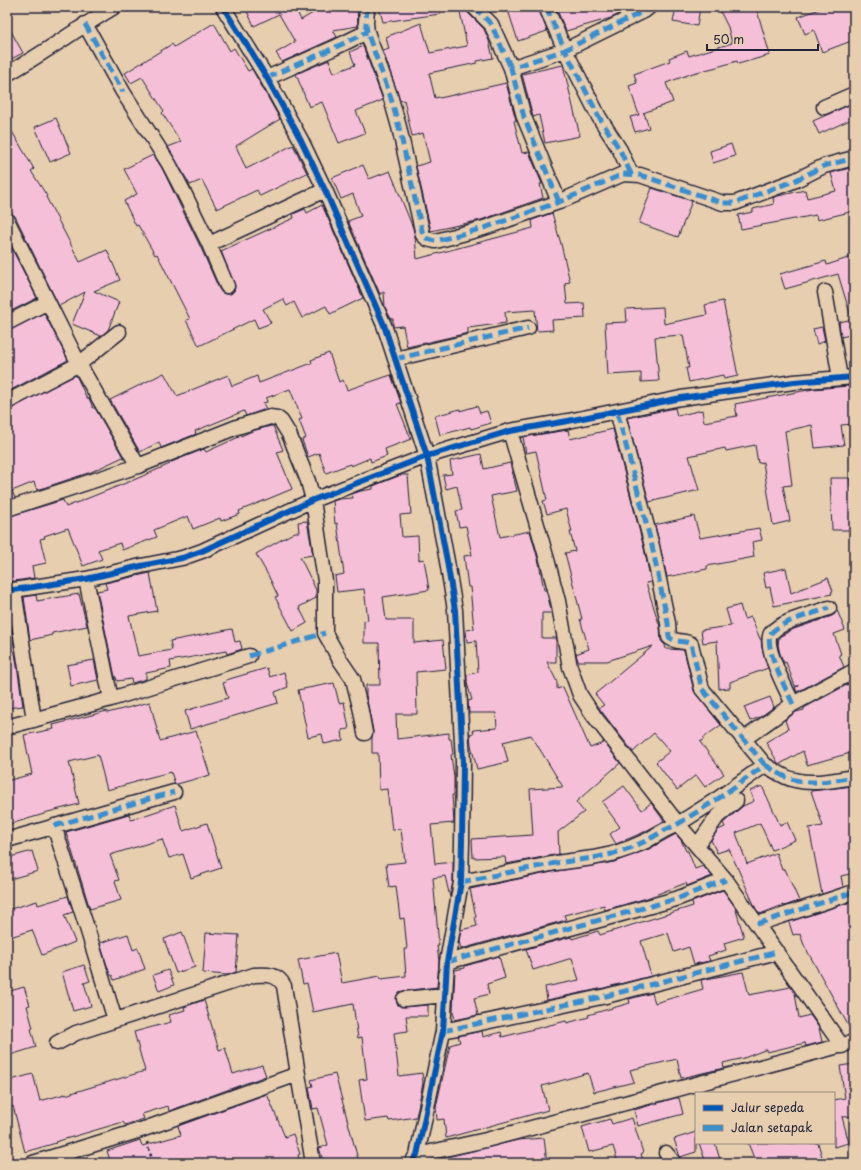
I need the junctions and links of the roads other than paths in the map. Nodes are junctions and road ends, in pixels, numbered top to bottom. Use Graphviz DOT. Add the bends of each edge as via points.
graph roads {
  1 [pos="114,7"];
  2 [pos="223,7"];
  3 [pos="367,7"];
  4 [pos="474,7"];
  5 [pos="546,7"];
  6 [pos="649,7"];
  7 [pos="85,24"];
  8 [pos="366,32"];
  9 [pos="566,50"];
  10 [pos="511,68"];
  11 [pos="7,74"];
  12 [pos="267,78"];
  13 [pos="854,94"];
  14 [pos="824,107"];
  15 [pos="854,158"];
  16 [pos="631,174"];
  17 [pos="325,190"];
  18 [pos="559,202"];
  19 [pos="7,220"];
  20 [pos="12,242"];
  21 [pos="209,244"];
  22 [pos="227,286"];
  23 [pos="825,292"];
  24 [pos="48,302"];
  25 [pos="7,323"];
  26 [pos="528,328"];
  27 [pos="119,332"];
  28 [pos="395,359"];
  29 [pos="79,364"];
  30 [pos="854,377"];
  31 [pos="840,378"];
  32 [pos="7,402"];
  33 [pos="617,411"];
  34 [pos="510,432"];
  35 [pos="427,456"];
  36 [pos="138,466"];
  37 [pos="313,500"];
  38 [pos="7,509"];
  39 [pos="86,579"];
  40 [pos="11,591"];
  41 [pos="829,608"];
  42 [pos="249,656"];
  43 [pos="854,671"];
  44 [pos="111,699"];
  45 [pos="793,704"];
  46 [pos="34,720"];
  47 [pos="7,727"];
  48 [pos="365,732"];
  49 [pos="744,739"];
  50 [pos="765,765"];
  51 [pos="854,777"];
  52 [pos="174,792"];
  53 [pos="736,800"];
  54 [pos="678,824"];
  55 [pos="54,826"];
  56 [pos="7,840"];
  57 [pos="697,846"];
  58 [pos="726,880"];
  59 [pos="461,882"];
  60 [pos="854,892"];
  61 [pos="757,924"];
  62 [pos="777,952"];
  63 [pos="447,962"];
  64 [pos="445,995"];
  65 [pos="404,999"];
  66 [pos="115,1020"];
  67 [pos="443,1031"];
  68 [pos="57,1043"];
  69 [pos="848,1044"];
  70 [pos="298,1074"];
  71 [pos="412,1160"];
  72 [pos="33,1163"];
  73 [pos="313,1163"];
  1 -- 7 [label="street"];
  2 -- 12 [label="street"];
  3 -- 8 [label="street"];
  4 -- 10 [label="street" via="491,24"];
  5 -- 9 [label="street"];
  6 -- 9 [label="street"];
  7 -- 11 [label="street"];
  7 -- 21 [label="street" via="123,92 169,164"];
  8 -- 12 [label="street"];
  8 -- 18 [label="street" via="397,121 423,235 426,238 436,241 484,228"];
  9 -- 10 [label="street"];
  9 -- 16 [label="street"];
  10 -- 18 [label="street" via="524,117"];
  12 -- 17 [label="street"];
  13 -- 14 [label="street"];
  15 -- 16 [label="street" via="824,166 796,180 729,204"];
  16 -- 18 [label="street" via="623,174"];
  17 -- 21 [label="street"];
  17 -- 28 [label="street" via="384,325"];
  19 -- 20 [label="street"];
  20 -- 24 [label="street"];
  21 -- 22 [label="street"];
  23 -- 31 [label="street"];
  24 -- 25 [label="street"];
  24 -- 29 [label="street"];
  26 -- 28 [label="street"];
  27 -- 29 [label="street"];
  28 -- 35 [label="street"];
  29 -- 32 [label="street"];
  29 -- 36 [label="street"];
  30 -- 31 [label="street"];
  31 -- 33 [label="street" via="681,398"];
  33 -- 34 [label="street"];
  33 -- 49 [label="street" via="652,546 669,637 691,644 702,689"];
  34 -- 35 [label="street"];
  34 -- 54 [label="street" via="535,514 558,601 570,667 580,695"];
  35 -- 37 [label="street"];
  35 -- 59 [label="street" via="455,610 463,762"];
  36 -- 37 [label="street" via="237,427 274,417 281,421 289,434"];
  36 -- 38 [label="street"];
  37 -- 39 [label="street" via="182,558"];
  37 -- 48 [label="street" via="325,581 325,633 353,679"];
  39 -- 40 [label="street"];
  39 -- 44 [label="street"];
  40 -- 46 [label="street"];
  41 -- 45 [label="street" via="793,620 770,635 769,644 775,664"];
  42 -- 44 [label="street"];
  43 -- 45 [label="street"];
  44 -- 46 [label="street"];
  45 -- 49 [label="street"];
  46 -- 47 [label="street"];
  49 -- 50 [label="street"];
  50 -- 51 [label="street" via="795,780 820,782"];
  50 -- 54 [label="street"];
  52 -- 55 [label="street"];
  53 -- 57 [label="street" via="717,817"];
  54 -- 57 [label="street"];
  54 -- 59 [label="street" via="646,841 612,854"];
  55 -- 56 [label="street"];
  55 -- 66 [label="street"];
  57 -- 58 [label="street"];
  58 -- 61 [label="street"];
  58 -- 63 [label="street" via="676,899"];
  59 -- 63 [label="street"];
  60 -- 61 [label="street"];
  61 -- 62 [label="street"];
  62 -- 67 [label="street" via="606,996"];
  62 -- 69 [label="street"];
  63 -- 64 [label="street"];
  64 -- 65 [label="street"];
  64 -- 67 [label="street"];
  66 -- 68 [label="street" via="76,1033"];
  66 -- 70 [label="street" via="254,975 273,975 281,980 284,986"];
  67 -- 71 [label="street"];
  69 -- 71 [label="street"];
  70 -- 72 [label="street" via="144,1129"];
  70 -- 73 [label="street"];
}
